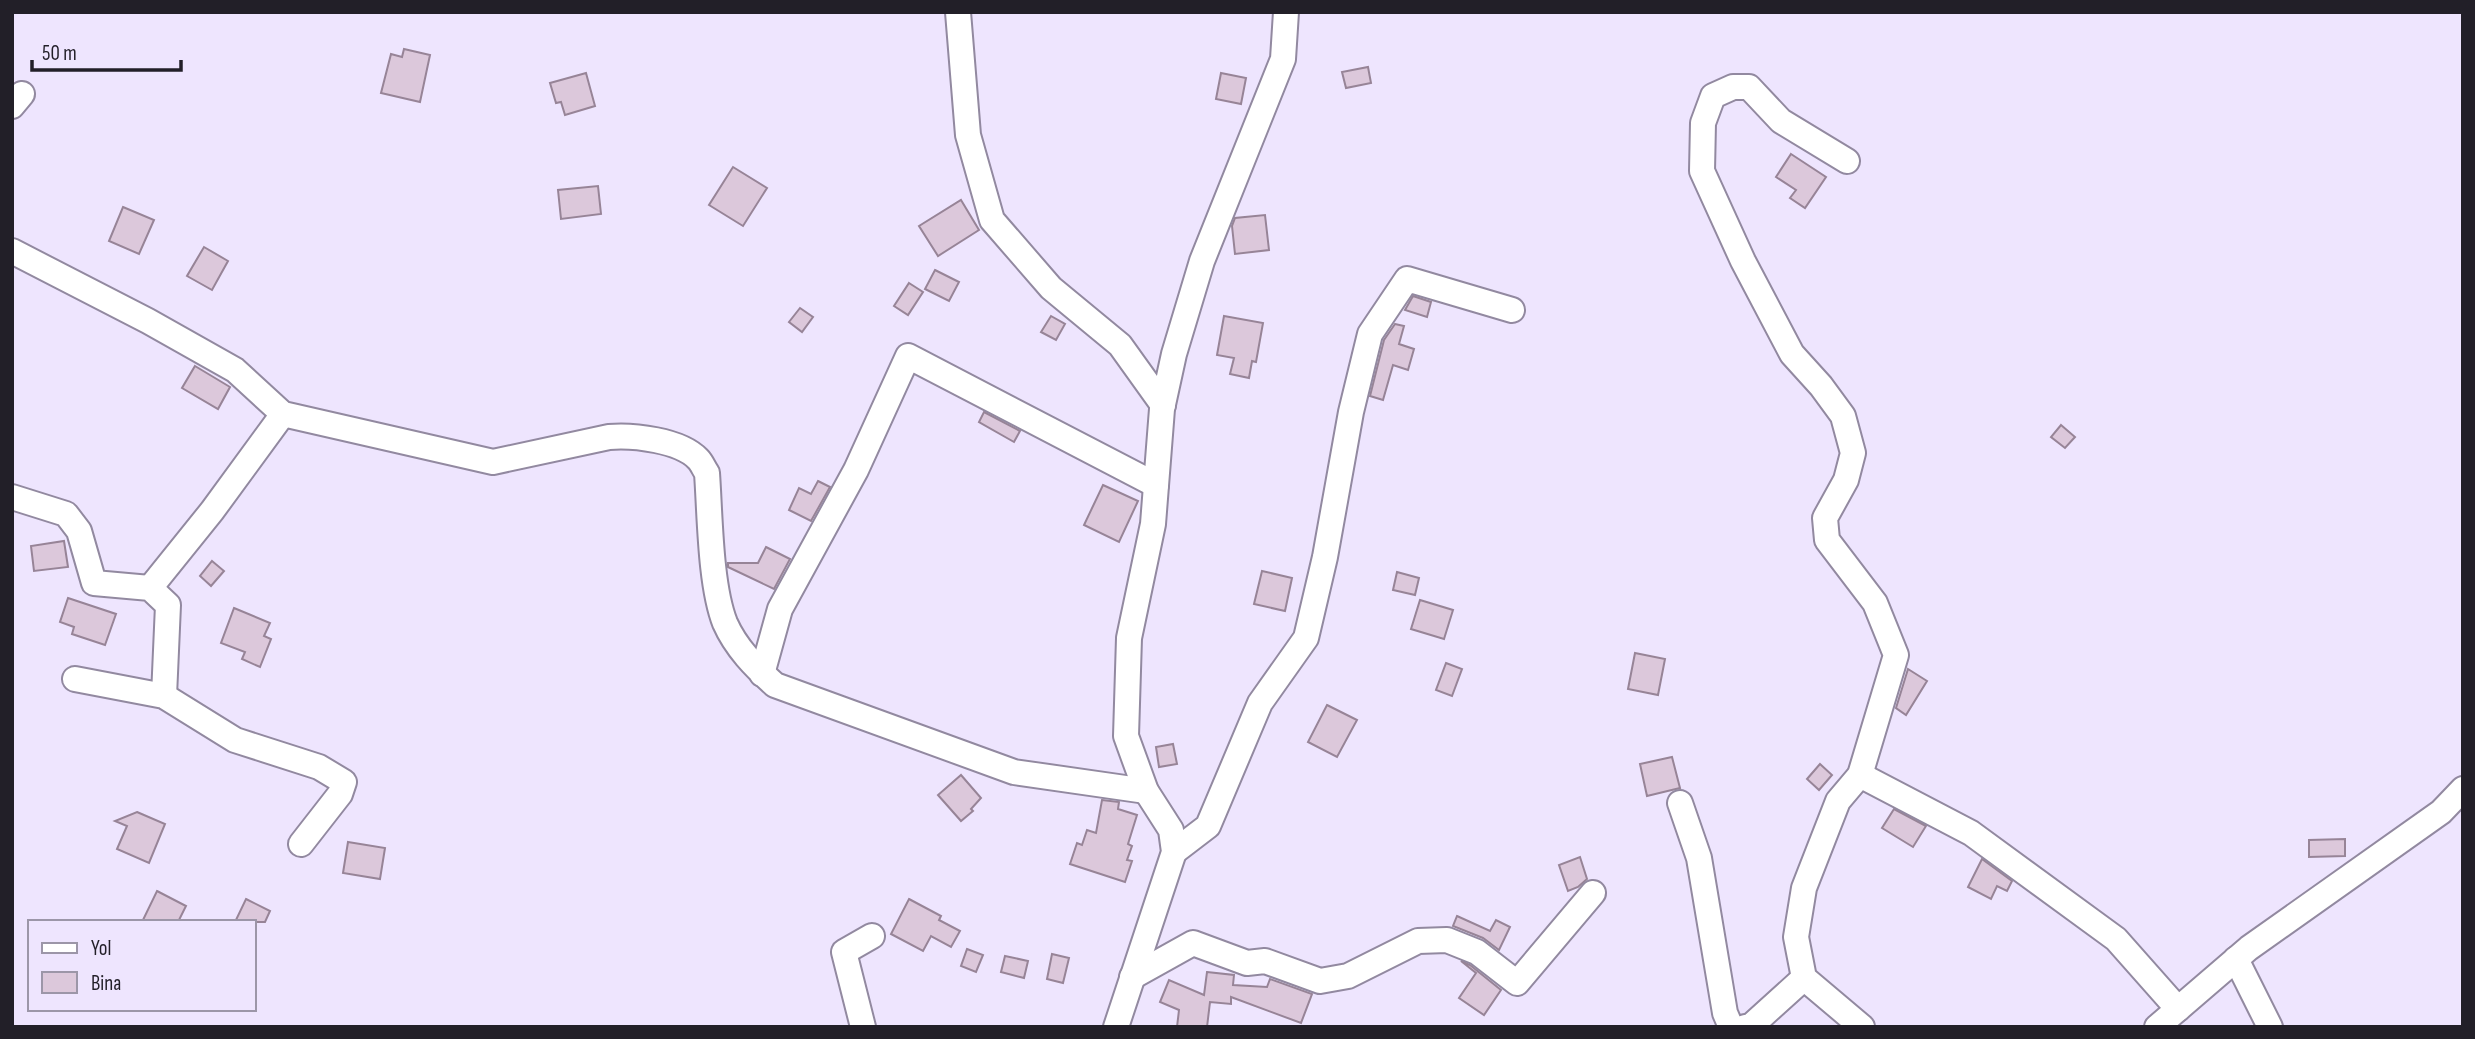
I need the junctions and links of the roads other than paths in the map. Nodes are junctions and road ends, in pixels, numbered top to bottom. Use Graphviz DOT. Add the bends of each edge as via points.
graph roads {
  1 [pos="958,12"];
  2 [pos="1286,12"];
  3 [pos="1847,161"];
  4 [pos="12,251"];
  5 [pos="1512,310"];
  6 [pos="1163,405"];
  7 [pos="283,414"];
  8 [pos="1156,485"];
  9 [pos="12,497"];
  10 [pos="150,588"];
  11 [pos="762,674"];
  12 [pos="75,680"];
  13 [pos="164,696"];
  14 [pos="1860,775"];
  15 [pos="2463,789"];
  16 [pos="1146,791"];
  17 [pos="1681,803"];
  18 [pos="301,844"];
  19 [pos="1174,852"];
  20 [pos="1593,893"];
  21 [pos="872,936"];
  22 [pos="2236,959"];
  23 [pos="1132,977"];
  24 [pos="1804,978"];
  25 [pos="2178,1009"];
  26 [pos="863,1027"];
  27 [pos="1116,1027"];
  28 [pos="1731,1027"];
  29 [pos="1745,1027"];
  30 [pos="1862,1027"];
  31 [pos="2157,1027"];
  32 [pos="2270,1027"];
  1 -- 6 [label="street" via="968,135 992,220 1051,288 1120,345"];
  2 -- 6 [label="street" via="1283,59 1202,261"];
  3 -- 14 [label="street" via="1781,121 1749,87 1733,87 1713,96 1703,123 1702,171 1791,354 1843,416 1853,453 1846,480 1825,518 1827,540 1875,603 1896,655"];
  4 -- 7 [label="street" via="235,370"];
  5 -- 19 [label="street" via="1408,279 1370,334 1306,638 1260,703 1208,825"];
  6 -- 8 [label="street"];
  7 -- 10 [label="street"];
  7 -- 11 [label="street" via="493,462 626,435 678,446 699,459 707,474 717,592 726,623"];
  8 -- 11 [label="street" via="908,356 856,470 780,610"];
  8 -- 16 [label="street" via="1128,652 1126,736"];
  9 -- 10 [label="street" via="66,514 79,531 94,583"];
  10 -- 13 [label="street" via="168,605"];
  11 -- 16 [label="street" via="775,685 1014,772"];
  12 -- 13 [label="street"];
  13 -- 18 [label="street" via="236,740 319,766 344,782 340,794"];
  14 -- 24 [label="street" via="1839,801 1804,888 1796,937"];
  14 -- 25 [label="street" via="1971,834 2116,939"];
  15 -- 22 [label="street" via="2441,812"];
  16 -- 19 [label="street" via="1171,830"];
  17 -- 28 [label="street" via="1699,858"];
  19 -- 23 [label="street"];
  20 -- 23 [label="street" via="1517,983 1477,951 1447,940 1418,941 1348,976 1320,982 1265,961 1247,963 1193,943"];
  21 -- 26 [label="street" via="845,952"];
  22 -- 25 [label="street"];
  22 -- 32 [label="street"];
  23 -- 27 [label="street"];
  24 -- 29 [label="street"];
  24 -- 30 [label="street"];
  25 -- 31 [label="street"];
}
